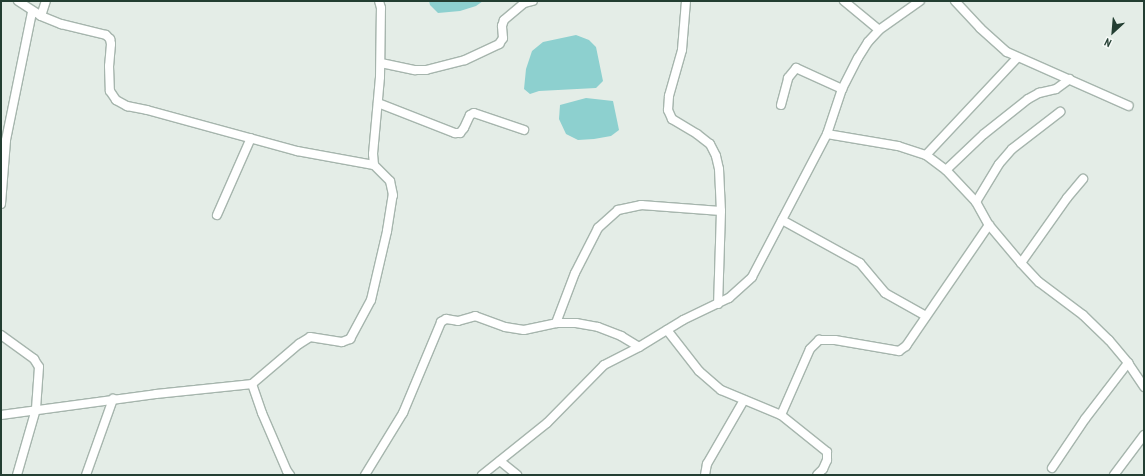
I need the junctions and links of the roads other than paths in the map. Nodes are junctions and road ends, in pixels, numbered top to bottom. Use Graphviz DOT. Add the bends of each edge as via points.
graph roads {
  1 [pos="18,1"];
  2 [pos="46,1"];
  3 [pos="379,1"];
  4 [pos="533,1"];
  5 [pos="686,1"];
  6 [pos="844,1"];
  7 [pos="920,1"];
  8 [pos="955,1"];
  9 [pos="32,12"];
  10 [pos="41,16"];
  11 [pos="879,30"];
  12 [pos="1017,58"];
  13 [pos="381,63"];
  14 [pos="1070,79"];
  15 [pos="842,89"];
  16 [pos="378,102"];
  17 [pos="781,105"];
  18 [pos="1129,106"];
  19 [pos="1060,112"];
  20 [pos="524,130"];
  21 [pos="827,134"];
  22 [pos="251,138"];
  23 [pos="926,155"];
  24 [pos="374,166"];
  25 [pos="946,170"];
  26 [pos="1083,179"];
  27 [pos="976,202"];
  28 [pos="1,204"];
  29 [pos="721,211"];
  30 [pos="217,215"];
  31 [pos="782,220"];
  32 [pos="988,226"];
  33 [pos="1021,263"];
  34 [pos="718,304"];
  35 [pos="926,316"];
  36 [pos="556,323"];
  37 [pos="667,330"];
  38 [pos="1,335"];
  39 [pos="639,347"];
  40 [pos="1128,363"];
  41 [pos="252,384"];
  42 [pos="1144,387"];
  43 [pos="113,399"];
  44 [pos="744,400"];
  45 [pos="36,409"];
  46 [pos="1,415"];
  47 [pos="781,415"];
  48 [pos="1144,435"];
  49 [pos="500,461"];
  50 [pos="1052,468"];
  51 [pos="17,475"];
  52 [pos="86,475"];
  53 [pos="290,475"];
  54 [pos="365,475"];
  55 [pos="482,475"];
  56 [pos="517,475"];
  57 [pos="705,475"];
  58 [pos="817,475"];
  59 [pos="1114,475"];
  1 -- 9 [label="street"];
  2 -- 10 [label="street"];
  3 -- 13 [label="street"];
  4 -- 13 [label="street" via="524,3 504,20 503,38 499,44 465,60 426,70"];
  5 -- 29 [label="street" via="682,50 669,96 668,110 672,120 698,134 710,144 719,169"];
  6 -- 11 [label="street"];
  7 -- 11 [label="street"];
  8 -- 12 [label="street" via="995,42"];
  9 -- 10 [label="street"];
  9 -- 28 [label="street" via="6,140"];
  10 -- 22 [label="street" via="61,24 106,35 110,39 110,92 116,100 127,106"];
  11 -- 15 [label="street" via="868,42"];
  12 -- 14 [label="street"];
  12 -- 23 [label="street"];
  13 -- 16 [label="street"];
  14 -- 18 [label="street"];
  14 -- 25 [label="street" via="1056,89 1038,93 1028,99 984,134"];
  15 -- 17 [label="street" via="796,68 788,78"];
  15 -- 21 [label="street"];
  16 -- 20 [label="street" via="455,133 460,133 470,115 474,113"];
  16 -- 24 [label="street"];
  19 -- 27 [label="street" via="1012,149 999,164"];
  21 -- 23 [label="street" via="898,146"];
  21 -- 31 [label="street"];
  22 -- 24 [label="street" via="297,151"];
  22 -- 30 [label="street"];
  23 -- 25 [label="street"];
  24 -- 41 [label="street" via="390,182 392,196 388,231 371,300 354,334 350,340 342,342 310,337"];
  25 -- 27 [label="street"];
  26 -- 33 [label="street" via="1062,203"];
  27 -- 32 [label="street"];
  29 -- 34 [label="street"];
  29 -- 36 [label="street" via="641,205 618,210 598,228 575,273"];
  31 -- 34 [label="street" via="752,277"];
  31 -- 35 [label="street" via="860,263 886,293"];
  32 -- 33 [label="street"];
  32 -- 35 [label="street"];
  33 -- 40 [label="street" via="1039,282 1083,315"];
  34 -- 37 [label="street"];
  35 -- 47 [label="street" via="906,346 899,351 835,340 818,340 810,350"];
  36 -- 39 [label="street" via="598,327"];
  36 -- 54 [label="street" via="524,330 505,327 475,316 458,321 446,319 441,322 403,412"];
  37 -- 39 [label="street"];
  37 -- 44 [label="street" via="699,371 721,390"];
  38 -- 45 [label="street" via="38,363 40,375"];
  39 -- 49 [label="street" via="604,364 547,423"];
  40 -- 42 [label="street"];
  40 -- 50 [label="street"];
  41 -- 43 [label="street"];
  41 -- 53 [label="street"];
  43 -- 45 [label="street"];
  43 -- 52 [label="street"];
  44 -- 47 [label="street"];
  44 -- 57 [label="street" via="707,464"];
  45 -- 46 [label="street"];
  45 -- 51 [label="street"];
  47 -- 58 [label="street" via="827,452 828,460 824,469"];
  48 -- 59 [label="street"];
  49 -- 55 [label="street"];
  49 -- 56 [label="street"];
}
